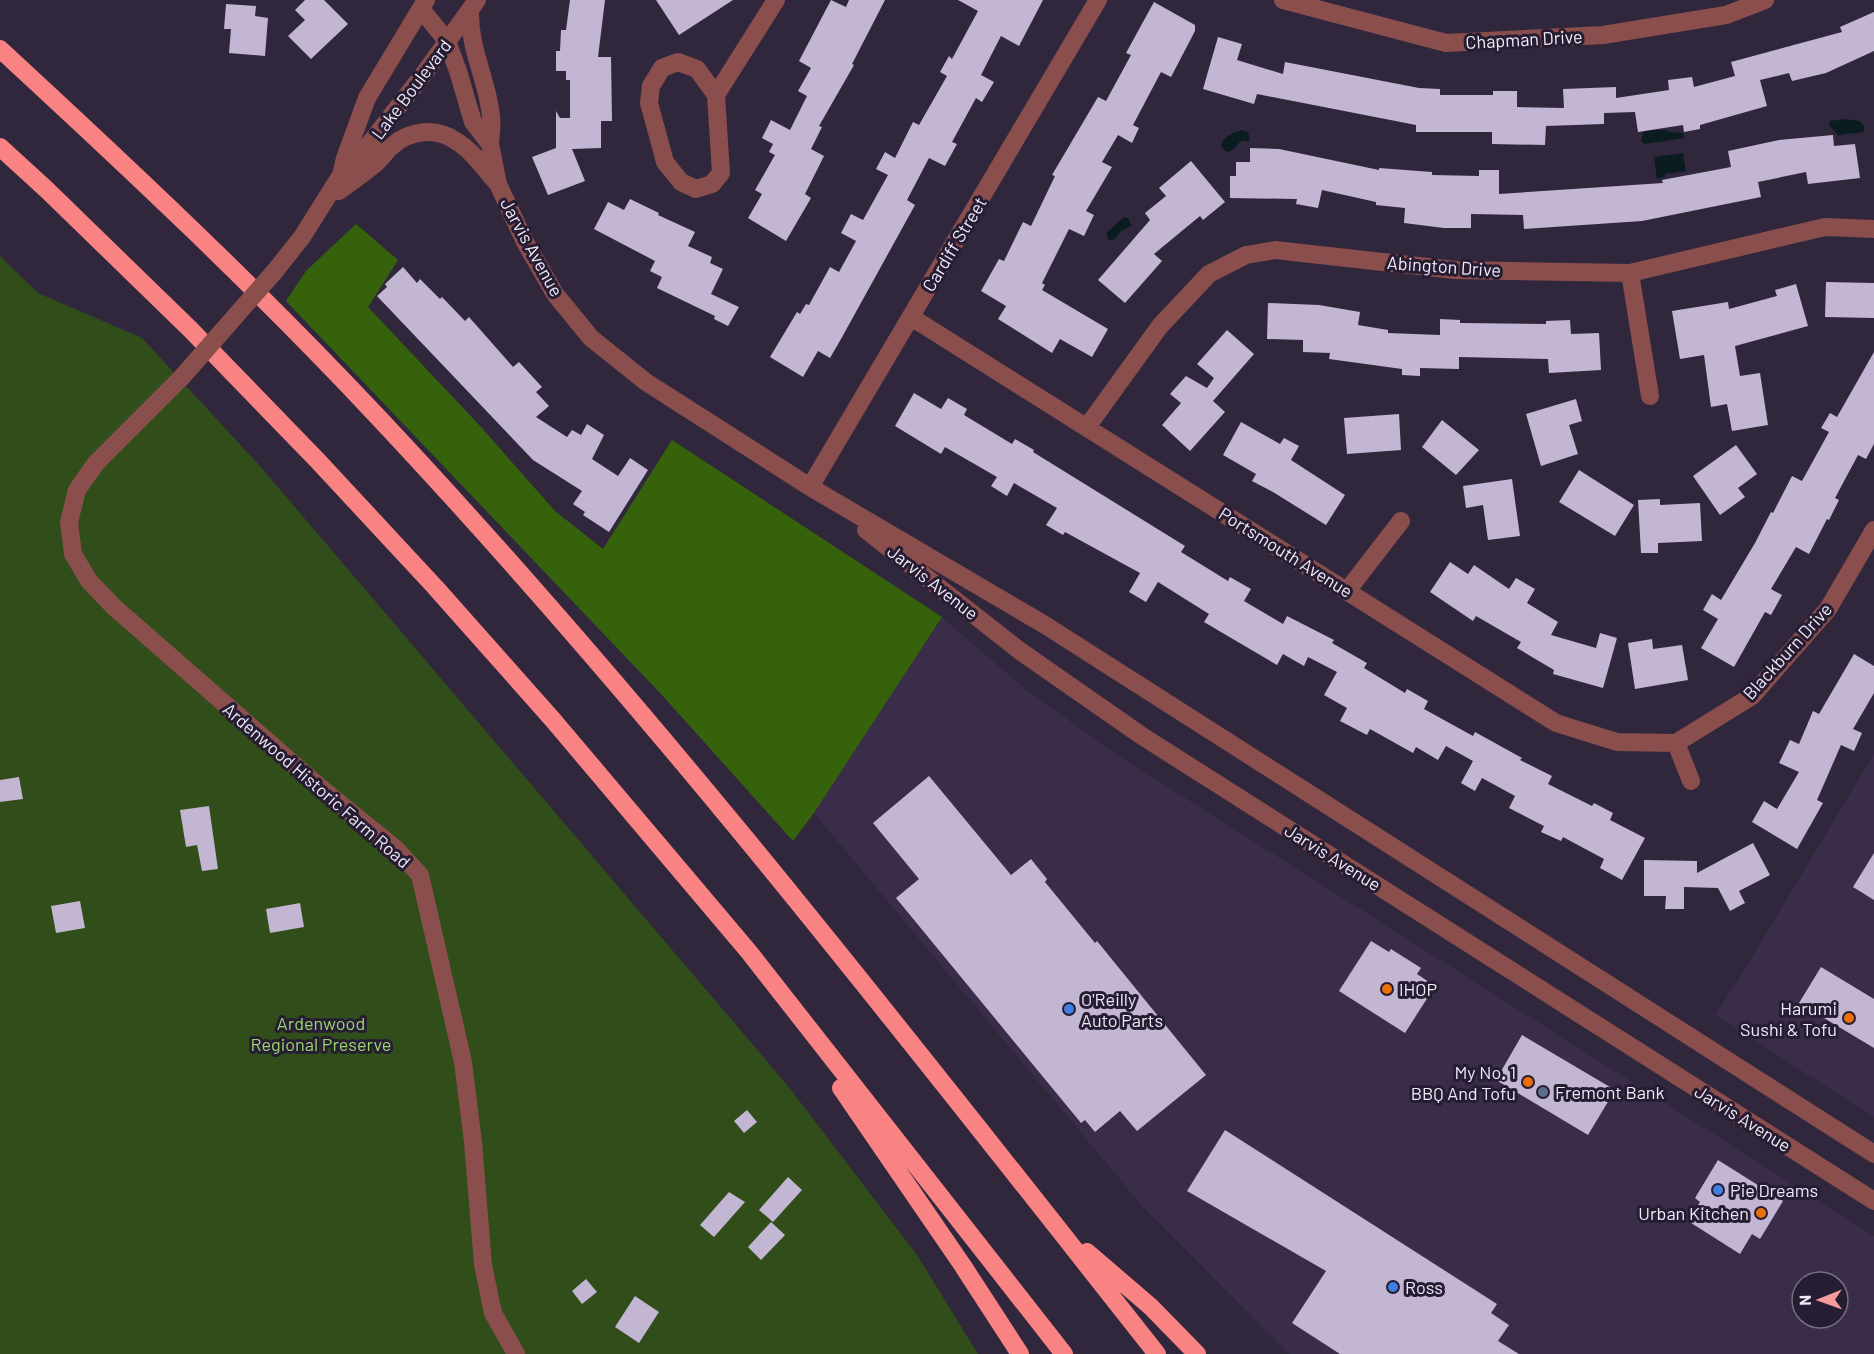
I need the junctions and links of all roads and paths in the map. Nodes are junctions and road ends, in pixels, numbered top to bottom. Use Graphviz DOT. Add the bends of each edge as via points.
graph roads {
  1 [pos="776,0"];
  2 [pos="1098,0"];
  3 [pos="1283,0"];
  4 [pos="1765,0"];
  5 [pos="424,4"];
  6 [pos="474,5"];
  7 [pos="447,41"];
  8 [pos="0,49"];
  9 [pos="716,95"];
  10 [pos="490,144"];
  11 [pos="0,147"];
  12 [pos="341,175"];
  13 [pos="498,184"];
  14 [pos="323,203"];
  15 [pos="1874,229"];
  16 [pos="275,271"];
  17 [pos="1630,273"];
  18 [pos="911,317"];
  19 [pos="1650,396"];
  20 [pos="1087,427"];
  21 [pos="810,487"];
  22 [pos="1401,521"];
  23 [pos="1874,530"];
  24 [pos="1347,591"];
  25 [pos="1676,743"];
  26 [pos="1691,781"];
  27 [pos="748,952"];
  28 [pos="1874,1154"];
  29 [pos="1874,1201"];
  30 [pos="1054,1224"];
  31 [pos="516,1354"];
  32 [pos="1020,1354"];
  33 [pos="1064,1354"];
  34 [pos="1157,1354"];
  35 [pos="1197,1354"];
  1 -- 9 [label="street"];
  2 -- 18 [label="street, Cardiff Street"];
  3 -- 4 [label="street, Chapman Drive" via="1446,43 1603,35 1726,15"];
  5 -- 7 [label="street, Jarvis Avenue"];
  5 -- 12 [label="street, Lake Boulevard" via="367,98"];
  6 -- 7 [label="street, Lake Boulevard"];
  6 -- 10 [label="street" via="470,28 491,116"];
  7 -- 10 [label="street, Jarvis Avenue" via="473,122"];
  7 -- 12 [label="street, Lake Boulevard" via="357,160"];
  8 -- 30 [label="highway" via="240,275 493,542 719,804"];
  9 -- 9 [label="street" via="697,69 678,62 662,68 651,86 649,103 665,162 681,182 696,189 712,184 722,173"];
  10 -- 13 [label="street, Jarvis Avenue"];
  11 -- 27 [label="highway" via="191,330 435,586"];
  12 -- 14 [label="street, Lake Boulevard"];
  13 -- 14 [label="street" via="455,139 420,132 400,139"];
  13 -- 21 [label="street, Jarvis Avenue" via="555,294 591,338 646,382"];
  14 -- 16 [label="street, Lake Boulevard"];
  15 -- 17 [label="street, Abington Drive" via="1825,227"];
  16 -- 31 [label="street, Ardenwood Historic Farm Road, bridge" via="182,377 96,463 77,490 69,522 73,554 88,581 114,607 396,849 420,875 463,1062 483,1265 493,1313"];
  17 -- 19 [label="street"];
  17 -- 20 [label="street, Abington Drive" via="1455,270 1275,250 1246,255 1209,274 1160,326"];
  18 -- 20 [label="street, Portsmouth Avenue"];
  18 -- 21 [label="street, Cardiff Street"];
  20 -- 24 [label="street, Portsmouth Avenue"];
  21 -- 28 [label="street, Jarvis Avenue" via="1045,625"];
  21 -- 29 [label="street, Jarvis Avenue" via="1020,651 1142,736"];
  22 -- 24 [label="street"];
  23 -- 25 [label="street, Blackburn Drive" via="1828,609 1752,696"];
  24 -- 25 [label="street, Portsmouth Avenue" via="1556,723 1617,742"];
  25 -- 26 [label="street"];
  27 -- 32 [label="highway"];
  27 -- 33 [label="highway"];
  30 -- 34 [label="highway"];
  30 -- 35 [label="highway" via="1150,1307"];
}
